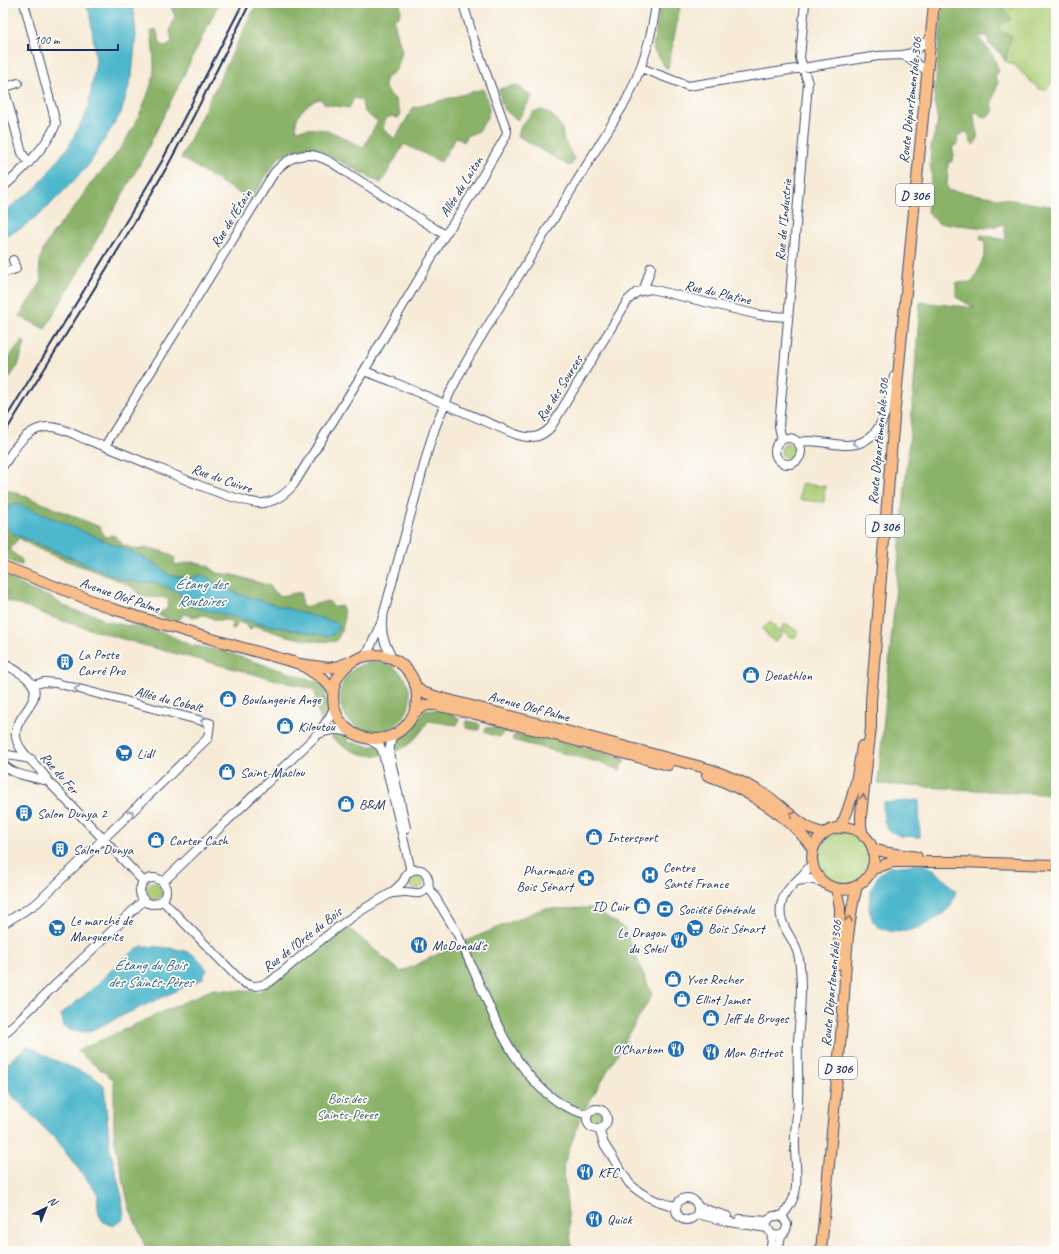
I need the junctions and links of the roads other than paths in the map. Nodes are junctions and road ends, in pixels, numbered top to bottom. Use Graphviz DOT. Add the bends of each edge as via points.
graph roads {
  1 [pos="24,3"];
  2 [pos="463,3"];
  3 [pos="656,3"];
  4 [pos="805,3"];
  5 [pos="934,3"];
  6 [pos="931,38"];
  7 [pos="902,56"];
  8 [pos="641,68"];
  9 [pos="803,68"];
  10 [pos="927,71"];
  11 [pos="18,83"];
  12 [pos="4,88"];
  13 [pos="29,163"];
  14 [pos="3,187"];
  15 [pos="445,235"];
  16 [pos="13,260"];
  17 [pos="651,267"];
  18 [pos="3,272"];
  19 [pos="644,290"];
  20 [pos="787,317"];
  21 [pos="900,352"];
  22 [pos="364,371"];
  23 [pos="444,404"];
  24 [pos="782,440"];
  25 [pos="798,444"];
  26 [pos="105,446"];
  27 [pos="3,466"];
  28 [pos="3,566"];
  29 [pos="382,620"];
  30 [pos="363,656"];
  31 [pos="392,658"];
  32 [pos="350,662"];
  33 [pos="3,663"];
  34 [pos="300,664"];
  35 [pos="33,685"];
  36 [pos="417,688"];
  37 [pos="333,690"];
  38 [pos="871,701"];
  39 [pos="334,708"];
  40 [pos="414,713"];
  41 [pos="355,734"];
  42 [pos="316,736"];
  43 [pos="392,736"];
  44 [pos="368,739"];
  45 [pos="634,752"];
  46 [pos="3,755"];
  47 [pos="31,759"];
  48 [pos="3,764"];
  49 [pos="48,781"];
  50 [pos="840,828"];
  51 [pos="826,833"];
  52 [pos="864,836"];
  53 [pos="103,840"];
  54 [pos="873,849"];
  55 [pos="813,850"];
  56 [pos="957,862"];
  57 [pos="812,863"];
  58 [pos="1056,865"];
  59 [pos="873,869"];
  60 [pos="420,870"];
  61 [pos="409,872"];
  62 [pos="404,881"];
  63 [pos="797,881"];
  64 [pos="144,882"];
  65 [pos="163,882"];
  66 [pos="823,882"];
  67 [pos="857,886"];
  68 [pos="428,887"];
  69 [pos="836,888"];
  70 [pos="391,892"];
  71 [pos="409,892"];
  72 [pos="144,900"];
  73 [pos="162,900"];
  74 [pos="3,924"];
  75 [pos="3,1035"];
  76 [pos="588,1115"];
  77 [pos="599,1129"];
  78 [pos="676,1206"];
  79 [pos="697,1211"];
  80 [pos="782,1216"];
  81 [pos="768,1228"];
  82 [pos="781,1235"];
  83 [pos="770,1251"];
  84 [pos="778,1251"];
  85 [pos="814,1251"];
  86 [pos="821,1251"];
  1 -- 13 [label="street" via="56,119 55,127"];
  2 -- 15 [label="street, Allée du Laiton" via="507,132"];
  3 -- 8 [label="street" via="650,39"];
  4 -- 9 [label="street, Rue de l'Industrie" via="800,58"];
  5 -- 6 [label="main road, Route Départementale 306 / D 306"];
  6 -- 7 [label="street" via="912,53"];
  6 -- 10 [label="main road, Route Départementale 306 / D 306"];
  7 -- 9 [label="street" via="878,56"];
  7 -- 10 [label="street"];
  8 -- 9 [label="street" via="688,86"];
  8 -- 23 [label="street" via="626,101 471,354"];
  9 -- 20 [label="street, Rue de l'Industrie" via="808,83"];
  10 -- 21 [label="main road, Route Départementale 306 / D 306"];
  11 -- 12 [label="street"];
  12 -- 13 [label="street" via="22,153"];
  13 -- 14 [label="street"];
  15 -- 22 [label="street, Allée du Laiton"];
  15 -- 26 [label="street, Rue de l'Étain" via="321,157 304,155 284,162 274,172"];
  16 -- 18 [label="street" via="16,269"];
  17 -- 19 [label="street"];
  19 -- 20 [label="street, Rue du Platine" via="651,289 760,315"];
  19 -- 23 [label="street, Rue des Sources" via="637,292 628,300 550,427 541,435 534,438 523,437"];
  20 -- 24 [label="street, Rue de l'Industrie" via="779,426"];
  21 -- 25 [label="street, one-way" via="886,412 878,430 865,440 847,445 810,442"];
  21 -- 38 [label="main road, Route Départementale 306 / D 306"];
  22 -- 23 [label="street, Rue des Sources"];
  22 -- 26 [label="street, Rue du Cuivre" via="294,484 282,496 271,502 254,502 229,496"];
  23 -- 29 [label="street" via="430,443"];
  24 -- 25 [label="street" via="793,440"];
  24 -- 25 [label="street" via="775,449 775,455 783,463 794,463 798,459"];
  26 -- 27 [label="street, Rue du Cuivre" via="63,430 41,428 25,437"];
  28 -- 34 [label="main road, Avenue Olof Palme" via="113,609"];
  29 -- 30 [label="street"];
  29 -- 31 [label="street" via="382,634"];
  30 -- 31 [label="main road" via="378,654"];
  30 -- 32 [label="main road"];
  31 -- 36 [label="main road" via="408,670"];
  32 -- 34 [label="main road, Avenue Olof Palme" via="328,668"];
  32 -- 37 [label="main road" via="338,675"];
  33 -- 35 [label="street" via="23,675"];
  34 -- 37 [label="main road, Avenue Olof Palme" via="323,679"];
  35 -- 47 [label="street, Rue du Fer" via="34,698 16,727 19,745"];
  53 -- 35 [label="street, Allée du Cobalt, one-way" via="208,738 210,723 56,683 44,682"];
  36 -- 40 [label="main road"];
  36 -- 45 [label="main road, Avenue Olof Palme" via="427,694"];
  37 -- 39 [label="main road"];
  38 -- 50 [label="main road, Route Départementale 306 / D 306" via="865,720 854,792"];
  52 -- 38 [label="main road, Route Départementale 306 / D 306, one-way" via="861,815 871,727"];
  39 -- 41 [label="main road" via="342,723"];
  39 -- 42 [label="street"];
  40 -- 43 [label="main road" via="408,724"];
  40 -- 45 [label="main road, Avenue Olof Palme" via="426,705 436,705"];
  41 -- 42 [label="street" via="333,729"];
  41 -- 44 [label="main road"];
  42 -- 65 [label="street"];
  43 -- 44 [label="main road"];
  43 -- 60 [label="street" via="389,746 390,758 412,857"];
  44 -- 61 [label="street" via="380,746 383,753 410,867"];
  51 -- 45 [label="main road, one-way" via="810,828 767,796 739,780 709,769"];
  45 -- 55 [label="main road" via="700,773 760,800 807,840"];
  46 -- 47 [label="street"];
  47 -- 49 [label="street, Rue du Fer"];
  48 -- 49 [label="street" via="17,773"];
  49 -- 53 [label="street, Rue du Fer"];
  50 -- 51 [label="main road"];
  50 -- 52 [label="main road" via="849,828"];
  51 -- 55 [label="main road" via="817,841"];
  52 -- 54 [label="main road"];
  53 -- 64 [label="street, Rue du Fer"];
  53 -- 74 [label="street" via="37,903"];
  54 -- 56 [label="main road"];
  54 -- 59 [label="main road"];
  55 -- 57 [label="main road"];
  56 -- 58 [label="main road"];
  56 -- 59 [label="main road" via="892,862"];
  57 -- 63 [label="street"];
  57 -- 66 [label="main road"];
  59 -- 67 [label="main road"];
  60 -- 61 [label="street"];
  60 -- 68 [label="street" via="428,878"];
  61 -- 62 [label="street"];
  62 -- 70 [label="street, Rue de l'Orée du Bois"];
  62 -- 71 [label="street"];
  63 -- 66 [label="street" via="809,879"];
  63 -- 80 [label="street" via="788,888 781,906 781,921 798,952 801,986 794,1146 797,1167 796,1189 792,1203"];
  64 -- 65 [label="street" via="154,878"];
  64 -- 72 [label="street" via="140,890"];
  65 -- 73 [label="street" via="166,891"];
  66 -- 69 [label="main road"];
  67 -- 69 [label="main road" via="847,889"];
  86 -- 67 [label="main road, Route Départementale 306 / D 306, one-way" via="842,1023 847,935"];
  68 -- 71 [label="street" via="422,893"];
  68 -- 76 [label="street" via="457,933 504,1039 519,1061 554,1099"];
  69 -- 85 [label="main road, Route Départementale 306 / D 306" via="840,907 837,1002"];
  70 -- 71 [label="street"];
  70 -- 73 [label="street, Rue de l'Orée du Bois" via="353,916 270,982 257,986 250,986 240,980"];
  72 -- 73 [label="street" via="153,904"];
  72 -- 75 [label="street"];
  76 -- 77 [label="street" via="589,1125"];
  76 -- 77 [label="street" via="592,1109 604,1110 607,1122"];
  77 -- 78 [label="street" via="604,1144 634,1188 648,1197"];
  78 -- 79 [label="street" via="682,1198 689,1198 695,1201"];
  78 -- 79 [label="street" via="676,1213 684,1220 691,1219"];
  79 -- 81 [label="street" via="730,1222"];
  80 -- 81 [label="street" via="773,1216"];
  80 -- 82 [label="street" via="787,1227"];
  81 -- 82 [label="street" via="777,1236"];
  81 -- 83 [label="street"];
  82 -- 84 [label="street"];
}
